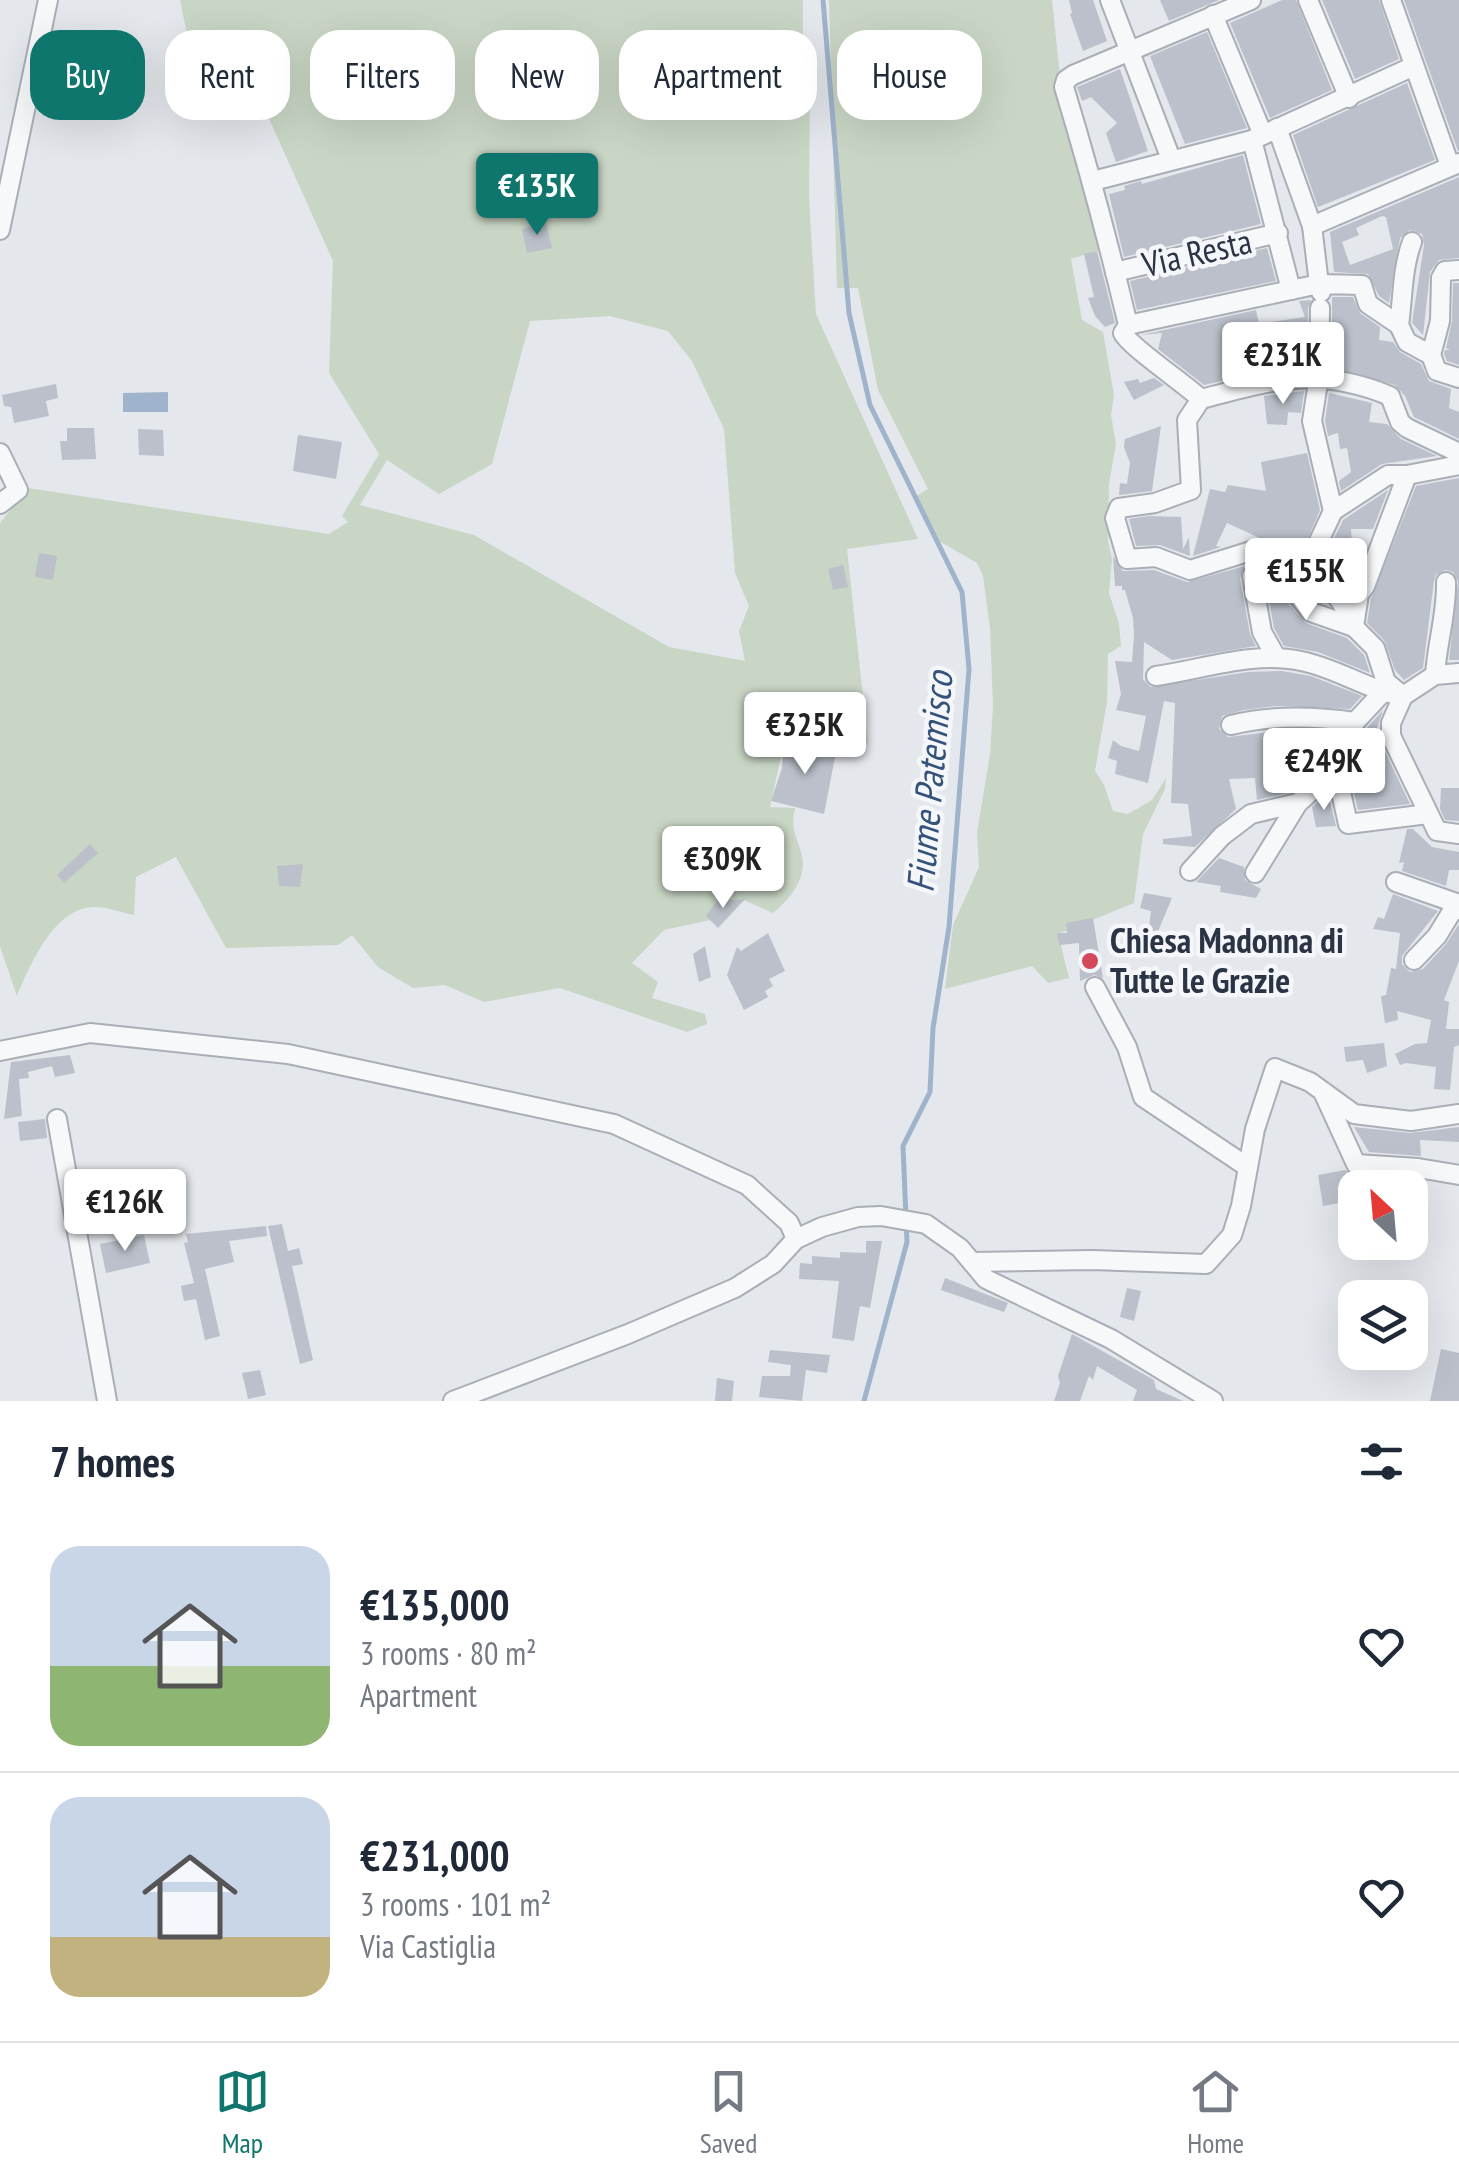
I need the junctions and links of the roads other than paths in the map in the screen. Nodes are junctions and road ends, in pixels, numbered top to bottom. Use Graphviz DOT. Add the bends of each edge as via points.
graph roads {
  1 [pos="48,0"];
  2 [pos="1110,0"];
  3 [pos="1251,0"];
  4 [pos="1308,0"];
  5 [pos="1392,0"];
  6 [pos="1213,15"];
  7 [pos="1129,50"];
  8 [pos="1414,66"];
  9 [pos="1348,98"];
  10 [pos="1264,134"];
  11 [pos="1171,159"];
  12 [pos="1454,164"];
  13 [pos="1092,181"];
  14 [pos="1312,226"];
  15 [pos="0,230"];
  16 [pos="1278,234"];
  17 [pos="1412,242"];
  18 [pos="1452,270"];
  19 [pos="1115,272"];
  20 [pos="1319,284"];
  21 [pos="1291,290"];
  22 [pos="1128,325"];
  23 [pos="1399,325"];
  24 [pos="1431,355"];
  25 [pos="1319,376"];
  26 [pos="1459,378"];
  27 [pos="1202,399"];
  28 [pos="0,453"];
  29 [pos="1459,453"];
  30 [pos="1459,465"];
  31 [pos="1408,475"];
  32 [pos="0,504"];
  33 [pos="1333,512"];
  34 [pos="1312,565"];
  35 [pos="1252,576"];
  36 [pos="1450,578"];
  37 [pos="1294,590"];
  38 [pos="1354,627"];
  39 [pos="1276,657"];
  40 [pos="1459,673"];
  41 [pos="1435,675"];
  42 [pos="1156,676"];
  43 [pos="1383,692"];
  44 [pos="1403,696"];
  45 [pos="1355,722"];
  46 [pos="1232,724"];
  47 [pos="1336,769"];
  48 [pos="1298,803"];
  49 [pos="1428,814"];
  50 [pos="1459,834"];
  51 [pos="1190,870"];
  52 [pos="1255,873"];
  53 [pos="1396,882"];
  54 [pos="1459,906"];
  55 [pos="1414,960"];
  56 [pos="1095,987"];
  57 [pos="0,1051"];
  58 [pos="1323,1092"];
  59 [pos="1459,1114"];
  60 [pos="57,1119"];
  61 [pos="1246,1166"];
  62 [pos="1459,1175"];
  63 [pos="796,1238"];
  64 [pos="972,1262"];
  65 [pos="107,1401"];
  66 [pos="453,1401"];
  67 [pos="1213,1401"];
  1 -- 15 [label="street"];
  2 -- 7 [label="street"];
  3 -- 6 [label="street"];
  4 -- 9 [label="street"];
  5 -- 8 [label="street"];
  6 -- 7 [label="street"];
  6 -- 10 [label="street"];
  7 -- 11 [label="street"];
  7 -- 13 [label="street" via="1066,80"];
  8 -- 9 [label="street"];
  8 -- 12 [label="street"];
  9 -- 10 [label="street"];
  10 -- 11 [label="street"];
  10 -- 14 [label="street"];
  10 -- 16 [label="street"];
  11 -- 13 [label="street"];
  12 -- 14 [label="street"];
  13 -- 19 [label="street"];
  14 -- 20 [label="street"];
  16 -- 19 [label="street, Via Resta"];
  16 -- 21 [label="street"];
  17 -- 23 [label="street"];
  18 -- 24 [label="street" via="1441,278"];
  19 -- 22 [label="street"];
  20 -- 21 [label="street"];
  20 -- 23 [label="street" via="1362,286 1368,304"];
  20 -- 25 [label="street"];
  21 -- 22 [label="street"];
  22 -- 27 [label="street" via="1122,333 1127,342"];
  23 -- 24 [label="street" via="1407,342"];
  24 -- 26 [label="street" via="1437,372"];
  25 -- 27 [label="street"];
  25 -- 29 [label="street" via="1390,396 1407,428"];
  25 -- 33 [label="street" via="1312,421"];
  27 -- 34 [label="street" via="1187,420 1191,490 1119,508 1115,518 1127,559 1156,558 1190,570 1254,550"];
  28 -- 32 [label="street" via="18,490"];
  30 -- 31 [label="street"];
  31 -- 33 [label="street" via="1382,478"];
  31 -- 38 [label="street" via="1359,594"];
  33 -- 34 [label="street"];
  34 -- 38 [label="street"];
  35 -- 39 [label="street" via="1262,632"];
  36 -- 41 [label="street"];
  37 -- 38 [label="street" via="1311,612"];
  38 -- 44 [label="street" via="1375,648 1386,682"];
  39 -- 42 [label="street"];
  39 -- 43 [label="street" via="1324,667"];
  40 -- 41 [label="street"];
  41 -- 44 [label="street"];
  43 -- 44 [label="street"];
  43 -- 45 [label="street"];
  44 -- 49 [label="street" via="1390,736"];
  45 -- 46 [label="street"];
  45 -- 47 [label="street"];
  47 -- 48 [label="street"];
  47 -- 49 [label="street" via="1348,824"];
  48 -- 51 [label="street" via="1252,814"];
  48 -- 52 [label="street"];
  49 -- 50 [label="street" via="1437,831"];
  53 -- 54 [label="street"];
  54 -- 55 [label="street"];
  56 -- 61 [label="street" via="1127,1047 1142,1098"];
  57 -- 63 [label="street" via="90,1033 288,1054 614,1124 747,1185 789,1223"];
  58 -- 59 [label="street" via="1354,1114 1411,1121"];
  58 -- 61 [label="street" via="1276,1068"];
  58 -- 62 [label="street" via="1356,1164"];
  60 -- 65 [label="street"];
  61 -- 64 [label="street" via="1232,1235 1206,1264"];
  63 -- 64 [label="street" via="881,1216 926,1224"];
  63 -- 66 [label="street" via="773,1264 735,1288"];
  64 -- 67 [label="street" via="986,1279 1110,1339"];
}
